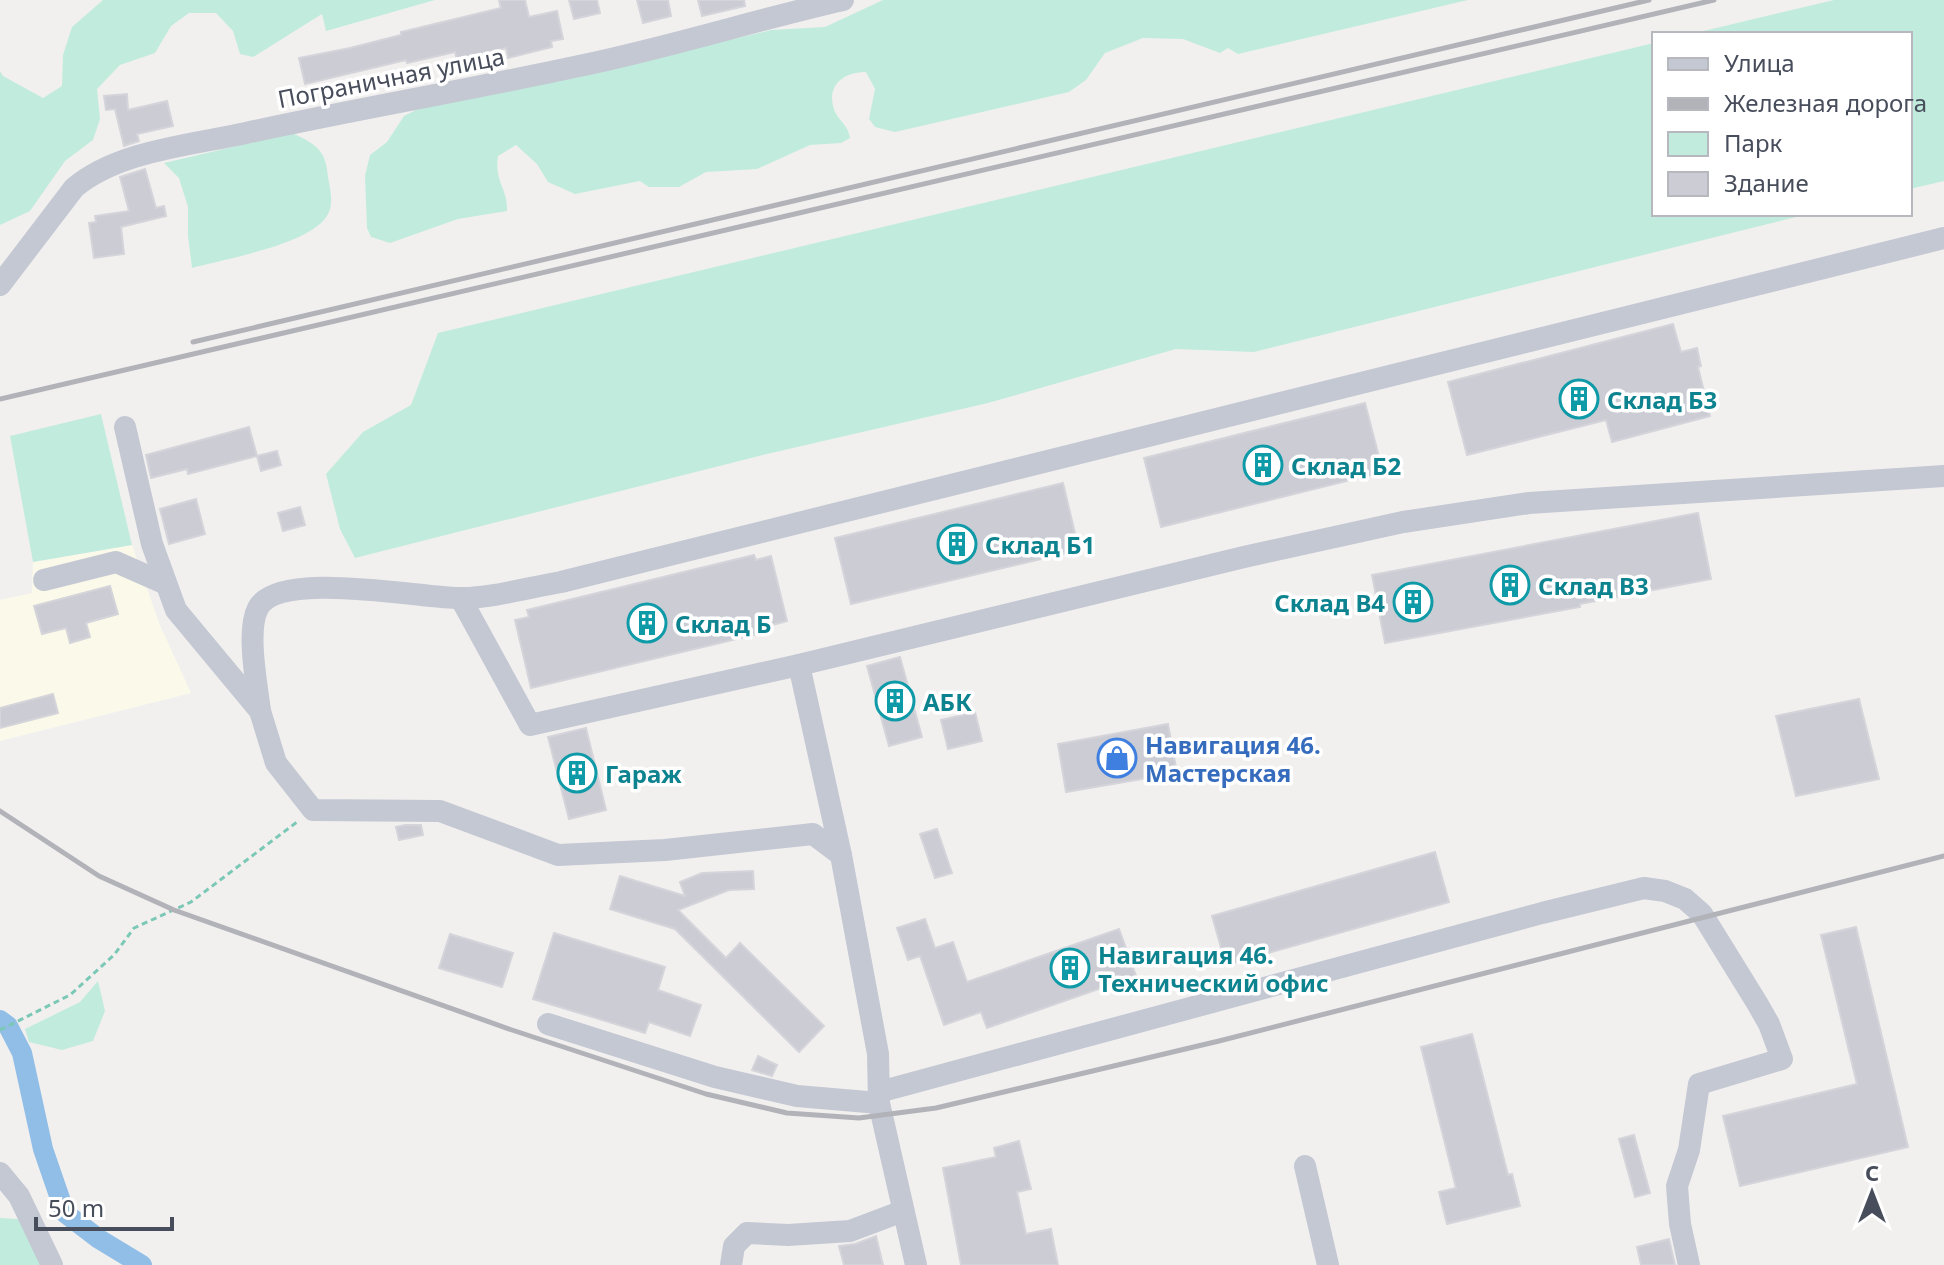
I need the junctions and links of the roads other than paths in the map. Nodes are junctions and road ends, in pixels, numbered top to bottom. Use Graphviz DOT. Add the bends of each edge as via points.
graph roads {
  1 [pos="843,0"];
  2 [pos="1944,238"];
  3 [pos="0,285"];
  4 [pos="125,427"];
  5 [pos="1944,476"];
  6 [pos="44,580"];
  7 [pos="166,584"];
  8 [pos="461,599"];
  9 [pos="799,665"];
  10 [pos="260,711"];
  11 [pos="841,855"];
  12 [pos="548,1024"];
  13 [pos="879,1097"];
  14 [pos="1305,1166"];
  15 [pos="0,1173"];
  16 [pos="903,1211"];
  17 [pos="52,1265"];
  18 [pos="731,1265"];
  19 [pos="916,1265"];
  20 [pos="1328,1265"];
  21 [pos="1689,1265"];
  1 -- 3 [label="street, Пограничная улица" via="581,66 108,166 74,188"];
  2 -- 8 [label="street" via="561,582"];
  4 -- 7 [label="street"];
  5 -- 9 [label="street" via="1529,503 1403,522"];
  6 -- 7 [label="street" via="116,562"];
  7 -- 10 [label="street" via="176,610"];
  8 -- 9 [label="street" via="530,725"];
  8 -- 10 [label="street" via="317,586 271,597 258,608 252,647"];
  9 -- 11 [label="street"];
  10 -- 11 [label="street" via="276,763 313,810 440,811 558,855 813,834"];
  11 -- 13 [label="street" via="878,1054"];
  12 -- 13 [label="street" via="715,1077 797,1096"];
  13 -- 16 [label="street"];
  13 -- 21 [label="street" via="1542,913 1634,889 1654,889 1685,899 1702,914 1769,1024 1782,1059 1699,1084 1689,1150 1677,1186"];
  14 -- 20 [label="street"];
  15 -- 17 [label="street" via="19,1196"];
  16 -- 18 [label="street" via="850,1231 747,1233 734,1246"];
  16 -- 19 [label="street"];
}
